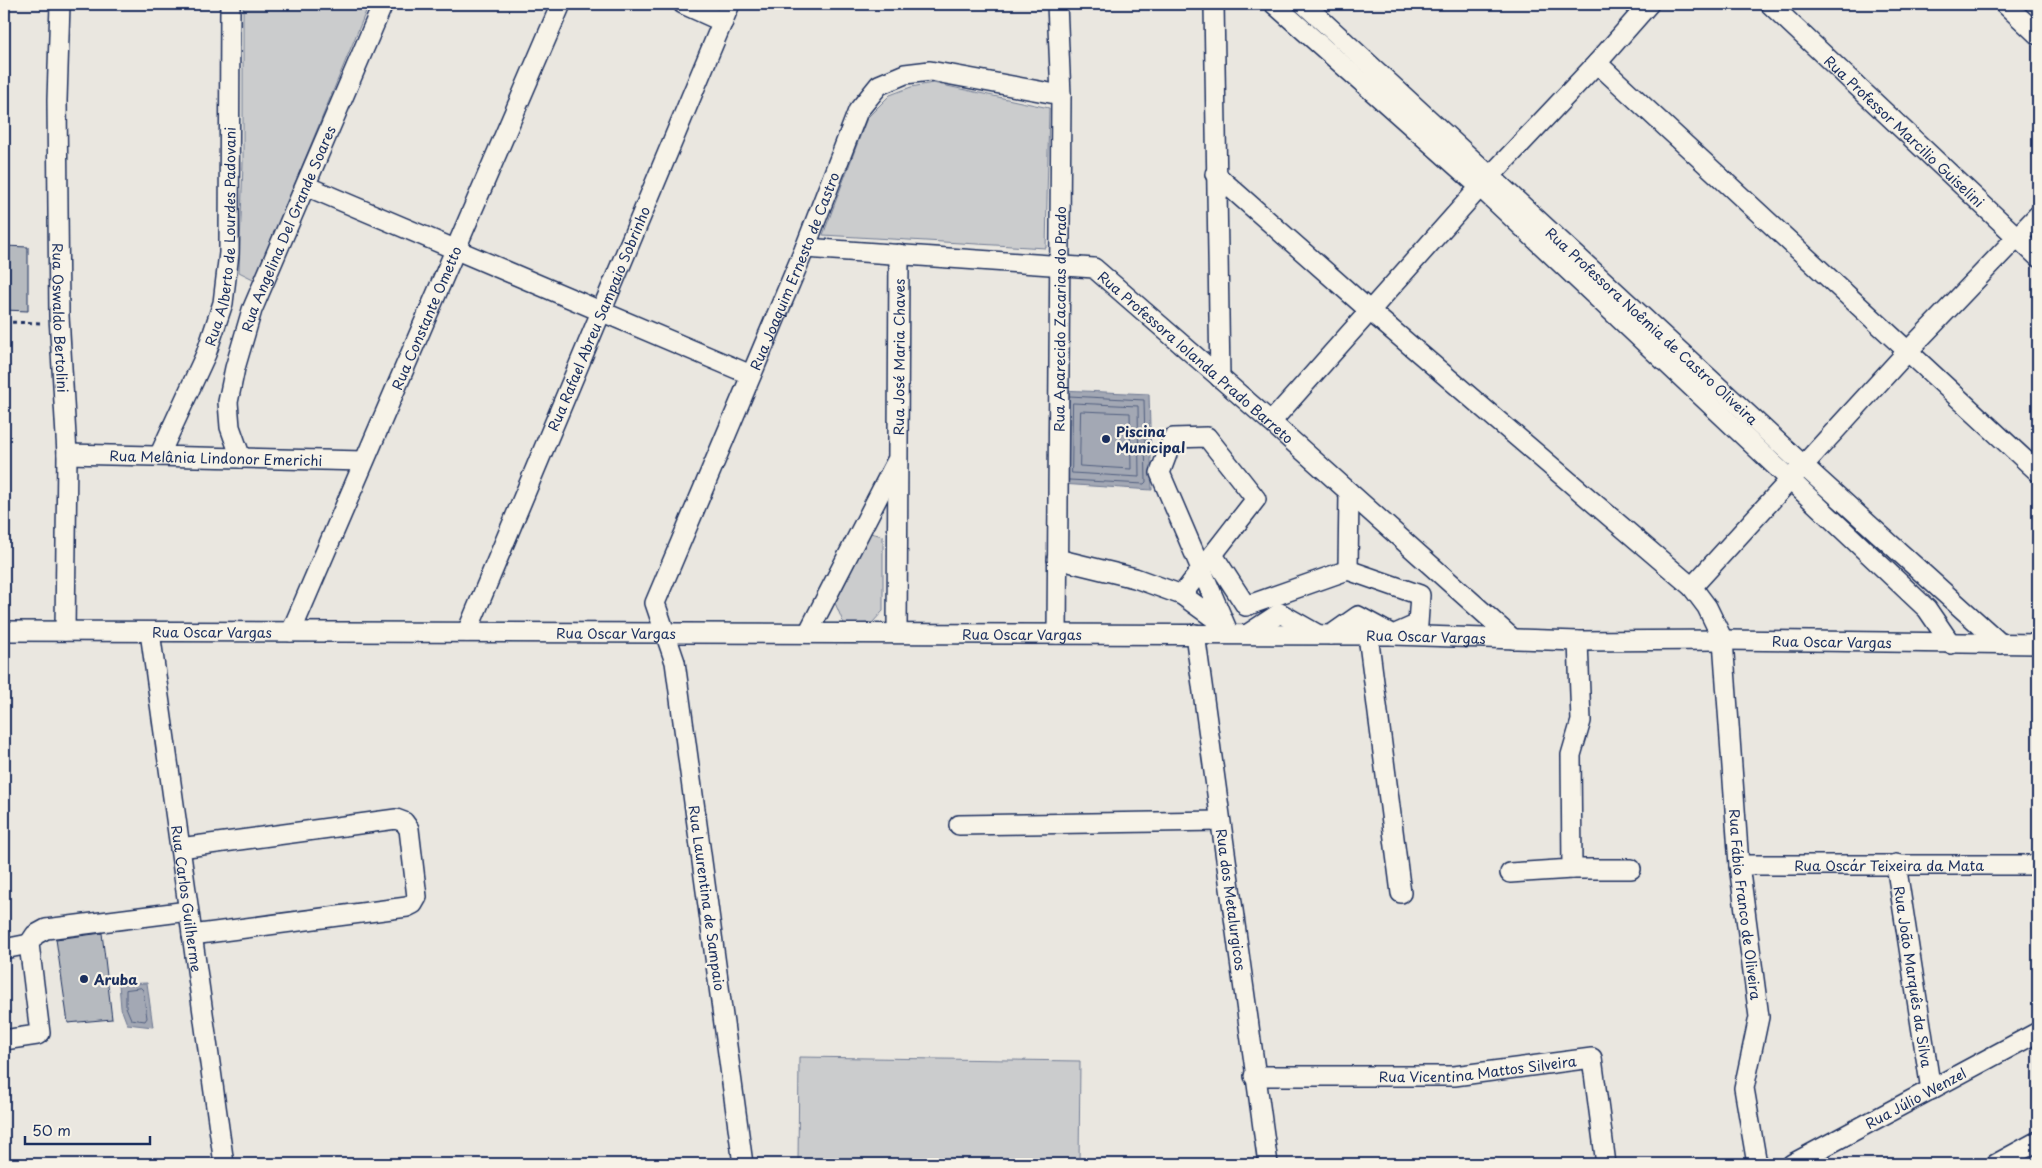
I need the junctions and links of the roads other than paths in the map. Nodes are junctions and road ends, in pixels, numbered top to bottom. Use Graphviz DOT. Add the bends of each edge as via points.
graph roads {
  1 [pos="60,4"];
  2 [pos="230,4"];
  3 [pos="383,4"];
  4 [pos="560,4"];
  5 [pos="683,4"];
  6 [pos="730,4"];
  7 [pos="1057,4"];
  8 [pos="1214,4"];
  9 [pos="1274,4"];
  10 [pos="1304,4"];
  11 [pos="1649,4"];
  12 [pos="1770,4"];
  13 [pos="2005,4"];
  14 [pos="723,22"];
  15 [pos="2038,35"];
  16 [pos="1597,63"];
  17 [pos="1061,95"];
  18 [pos="1215,174"];
  19 [pos="1485,182"];
  20 [pos="306,186"];
  21 [pos="2038,215"];
  22 [pos="2017,238"];
  23 [pos="805,248"];
  24 [pos="455,250"];
  25 [pos="899,254"];
  26 [pos="2038,257"];
  27 [pos="1060,266"];
  28 [pos="223,303"];
  29 [pos="252,310"];
  30 [pos="1370,311"];
  31 [pos="601,312"];
  32 [pos="1907,352"];
  33 [pos="751,375"];
  34 [pos="1220,378"];
  35 [pos="1271,422"];
  36 [pos="67,454"];
  37 [pos="159,456"];
  38 [pos="242,458"];
  39 [pos="898,459"];
  40 [pos="364,461"];
  41 [pos="1804,466"];
  42 [pos="2038,472"];
  43 [pos="1789,480"];
  44 [pos="1349,492"];
  45 [pos="1213,555"];
  46 [pos="1057,559"];
  47 [pos="1201,570"];
  48 [pos="1348,570"];
  49 [pos="1692,586"];
  50 [pos="1182,594"];
  51 [pos="4,631"];
  52 [pos="65,632"];
  53 [pos="150,632"];
  54 [pos="291,632"];
  55 [pos="467,632"];
  56 [pos="1237,632"];
  57 [pos="666,633"];
  58 [pos="808,633"];
  59 [pos="897,633"];
  60 [pos="1057,634"];
  61 [pos="1195,634"];
  62 [pos="1325,635"];
  63 [pos="1368,635"];
  64 [pos="1393,635"];
  65 [pos="1513,639"];
  66 [pos="1724,640"];
  67 [pos="1578,641"];
  68 [pos="1951,644"];
  69 [pos="2001,644"];
  70 [pos="2038,644"];
  71 [pos="1220,821"];
  72 [pos="959,825"];
  73 [pos="180,848"];
  74 [pos="1896,864"];
  75 [pos="1739,865"];
  76 [pos="2038,865"];
  77 [pos="1572,869"];
  78 [pos="1631,869"];
  79 [pos="1510,873"];
  80 [pos="1401,893"];
  81 [pos="188,912"];
  82 [pos="192,935"];
  83 [pos="29,944"];
  84 [pos="4,949"];
  85 [pos="2038,1032"];
  86 [pos="4,1040"];
  87 [pos="1254,1076"];
  88 [pos="1931,1090"];
  89 [pos="2038,1141"];
  90 [pos="224,1164"];
  91 [pos="743,1164"];
  92 [pos="1268,1164"];
  93 [pos="1606,1164"];
  94 [pos="1757,1164"];
  95 [pos="1792,1164"];
  96 [pos="1996,1164"];
  1 -- 36 [label="street, Rua Oswaldo Bertolini" via="57,100 59,324"];
  2 -- 28 [label="street, Rua Alberto de Lourdes Padovani" via="229,253"];
  3 -- 20 [label="street, Rua Angelina Del Grande Soares"];
  4 -- 24 [label="street, Rua Constante Ometto"];
  5 -- 14 [label="street"];
  6 -- 14 [label="street, Rua Rafael Abreu Sampaio Sobrinho"];
  7 -- 17 [label="street, Rua Aparecido Zacarias do Prado"];
  8 -- 18 [label="street"];
  9 -- 19 [label="street, Rua Professora Noêmia de Castro Oliveira"];
  10 -- 19 [label="street, Rua Professora Noêmia de Castro Oliveira"];
  11 -- 16 [label="street"];
  12 -- 22 [label="street, Rua Professor Marcilio Guiselini"];
  13 -- 15 [label="street"];
  14 -- 31 [label="street, Rua Rafael Abreu Sampaio Sobrinho"];
  16 -- 19 [label="street"];
  16 -- 32 [label="street"];
  17 -- 23 [label="street, Rua Joaquim Ernesto de Castro" via="930,71 905,74 879,85 858,111"];
  17 -- 27 [label="street, Rua Aparecido Zacarias do Prado"];
  18 -- 30 [label="street"];
  18 -- 34 [label="street"];
  19 -- 30 [label="street"];
  19 -- 41 [label="street, Rua Professora Noêmia de Castro Oliveira"];
  19 -- 43 [label="street, Rua Professora Noêmia de Castro Oliveira"];
  20 -- 24 [label="street"];
  20 -- 29 [label="street, Rua Angelina Del Grande Soares"];
  21 -- 22 [label="street"];
  22 -- 26 [label="street, Rua Professor Marcilio Guiselini"];
  22 -- 32 [label="street"];
  23 -- 25 [label="street, Rua Professora Iolanda Prado Barreto"];
  23 -- 33 [label="street, Rua Joaquim Ernesto de Castro"];
  24 -- 31 [label="street"];
  24 -- 40 [label="street, Rua Constante Ometto"];
  25 -- 27 [label="street, Rua Professora Iolanda Prado Barreto"];
  25 -- 39 [label="street, Rua José Maria Chaves"];
  27 -- 34 [label="street, Rua Professora Iolanda Prado Barreto" via="1094,268"];
  27 -- 46 [label="street, Rua Aparecido Zacarias do Prado"];
  28 -- 29 [label="street"];
  28 -- 37 [label="street, Rua Alberto de Lourdes Padovani" via="206,354"];
  29 -- 38 [label="street, Rua Angelina Del Grande Soares" via="228,402 230,427"];
  30 -- 35 [label="street"];
  30 -- 49 [label="street"];
  31 -- 33 [label="street"];
  31 -- 55 [label="street, Rua Rafael Abreu Sampaio Sobrinho"];
  32 -- 41 [label="street"];
  32 -- 42 [label="street"];
  33 -- 57 [label="street, Rua Joaquim Ernesto de Castro" via="655,603"];
  34 -- 35 [label="street, Rua Professora Iolanda Prado Barreto"];
  35 -- 44 [label="street, Rua Professora Iolanda Prado Barreto"];
  36 -- 37 [label="street, Rua Melânia Lindonor Emerichi"];
  36 -- 52 [label="street, Rua Oswaldo Bertolini"];
  37 -- 38 [label="street, Rua Melânia Lindonor Emerichi"];
  38 -- 40 [label="street, Rua Melânia Lindonor Emerichi"];
  39 -- 58 [label="street, Rua José Maria Chaves"];
  39 -- 59 [label="street, Rua José Maria Chaves"];
  40 -- 54 [label="street, Rua Constante Ometto"];
  41 -- 43 [label="street"];
  41 -- 69 [label="street, Rua Professora Noêmia de Castro Oliveira"];
  43 -- 49 [label="street"];
  43 -- 68 [label="street, Rua Professora Noêmia de Castro Oliveira" via="1927,609"];
  44 -- 48 [label="street"];
  44 -- 65 [label="street, Rua Professora Iolanda Prado Barreto"];
  45 -- 47 [label="street"];
  45 -- 47 [label="street" via="1256,499 1207,437 1174,438 1160,473"];
  45 -- 48 [label="street" via="1246,606"];
  46 -- 50 [label="street" via="1135,578"];
  46 -- 60 [label="street, Rua Aparecido Zacarias do Prado"];
  47 -- 50 [label="street"];
  47 -- 56 [label="street"];
  48 -- 64 [label="street" via="1420,596 1418,624"];
  49 -- 66 [label="street"];
  50 -- 56 [label="street"];
  51 -- 52 [label="street, Rua Oscar Vargas"];
  52 -- 53 [label="street, Rua Oscar Vargas"];
  53 -- 54 [label="street, Rua Oscar Vargas"];
  53 -- 73 [label="street, Rua Carlos Guilherme"];
  54 -- 55 [label="street, Rua Oscar Vargas"];
  55 -- 57 [label="street, Rua Oscar Vargas"];
  56 -- 61 [label="street, Rua Oscar Vargas"];
  56 -- 62 [label="street, Rua Oscar Vargas"];
  57 -- 58 [label="street, Rua Oscar Vargas"];
  57 -- 91 [label="street, Rua Laurentina de Sampaio" via="676,662"];
  58 -- 59 [label="street, Rua Oscar Vargas"];
  59 -- 60 [label="street, Rua Oscar Vargas"];
  60 -- 61 [label="street, Rua Oscar Vargas"];
  61 -- 71 [label="street, Rua dos Metalurgicos"];
  62 -- 63 [label="street, Rua Oscar Vargas"];
  62 -- 64 [label="street" via="1358,616"];
  63 -- 64 [label="street, Rua Oscar Vargas"];
  63 -- 80 [label="street"];
  64 -- 65 [label="street, Rua Oscar Vargas"];
  65 -- 67 [label="street, Rua Oscar Vargas"];
  66 -- 67 [label="street, Rua Oscar Vargas"];
  66 -- 68 [label="street, Rua Oscar Vargas"];
  66 -- 75 [label="street, Rua Fábio Franco de Oliveira"];
  67 -- 77 [label="street" via="1581,722 1572,755"];
  68 -- 69 [label="street, Rua Oscar Vargas"];
  69 -- 70 [label="street, Rua Oscar Vargas"];
  71 -- 72 [label="street"];
  71 -- 87 [label="street, Rua dos Metalurgicos"];
  73 -- 81 [label="street, Rua Carlos Guilherme"];
  73 -- 82 [label="street" via="396,819 409,829 417,897 407,908"];
  74 -- 75 [label="street, Rua Oscár Teixeira da Mata"];
  74 -- 76 [label="street, Rua Oscár Teixeira da Mata"];
  74 -- 88 [label="street, Rua João Marquês da Silva"];
  75 -- 94 [label="street, Rua Fábio Franco de Oliveira" via="1759,1016 1744,1088"];
  77 -- 78 [label="street"];
  77 -- 79 [label="street"];
  81 -- 82 [label="street, Rua Carlos Guilherme"];
  81 -- 83 [label="street" via="46,929 35,935"];
  82 -- 90 [label="street, Rua Carlos Guilherme"];
  83 -- 84 [label="street"];
  83 -- 86 [label="street" via="41,1029 38,1035"];
  85 -- 88 [label="street, Rua Júlio Wenzel"];
  87 -- 92 [label="street, Rua dos Metalurgicos"];
  87 -- 93 [label="street, Rua Vicentina Mattos Silveira" via="1454,1076 1592,1058"];
  88 -- 95 [label="street, Rua Júlio Wenzel"];
  89 -- 96 [label="street"];
}
